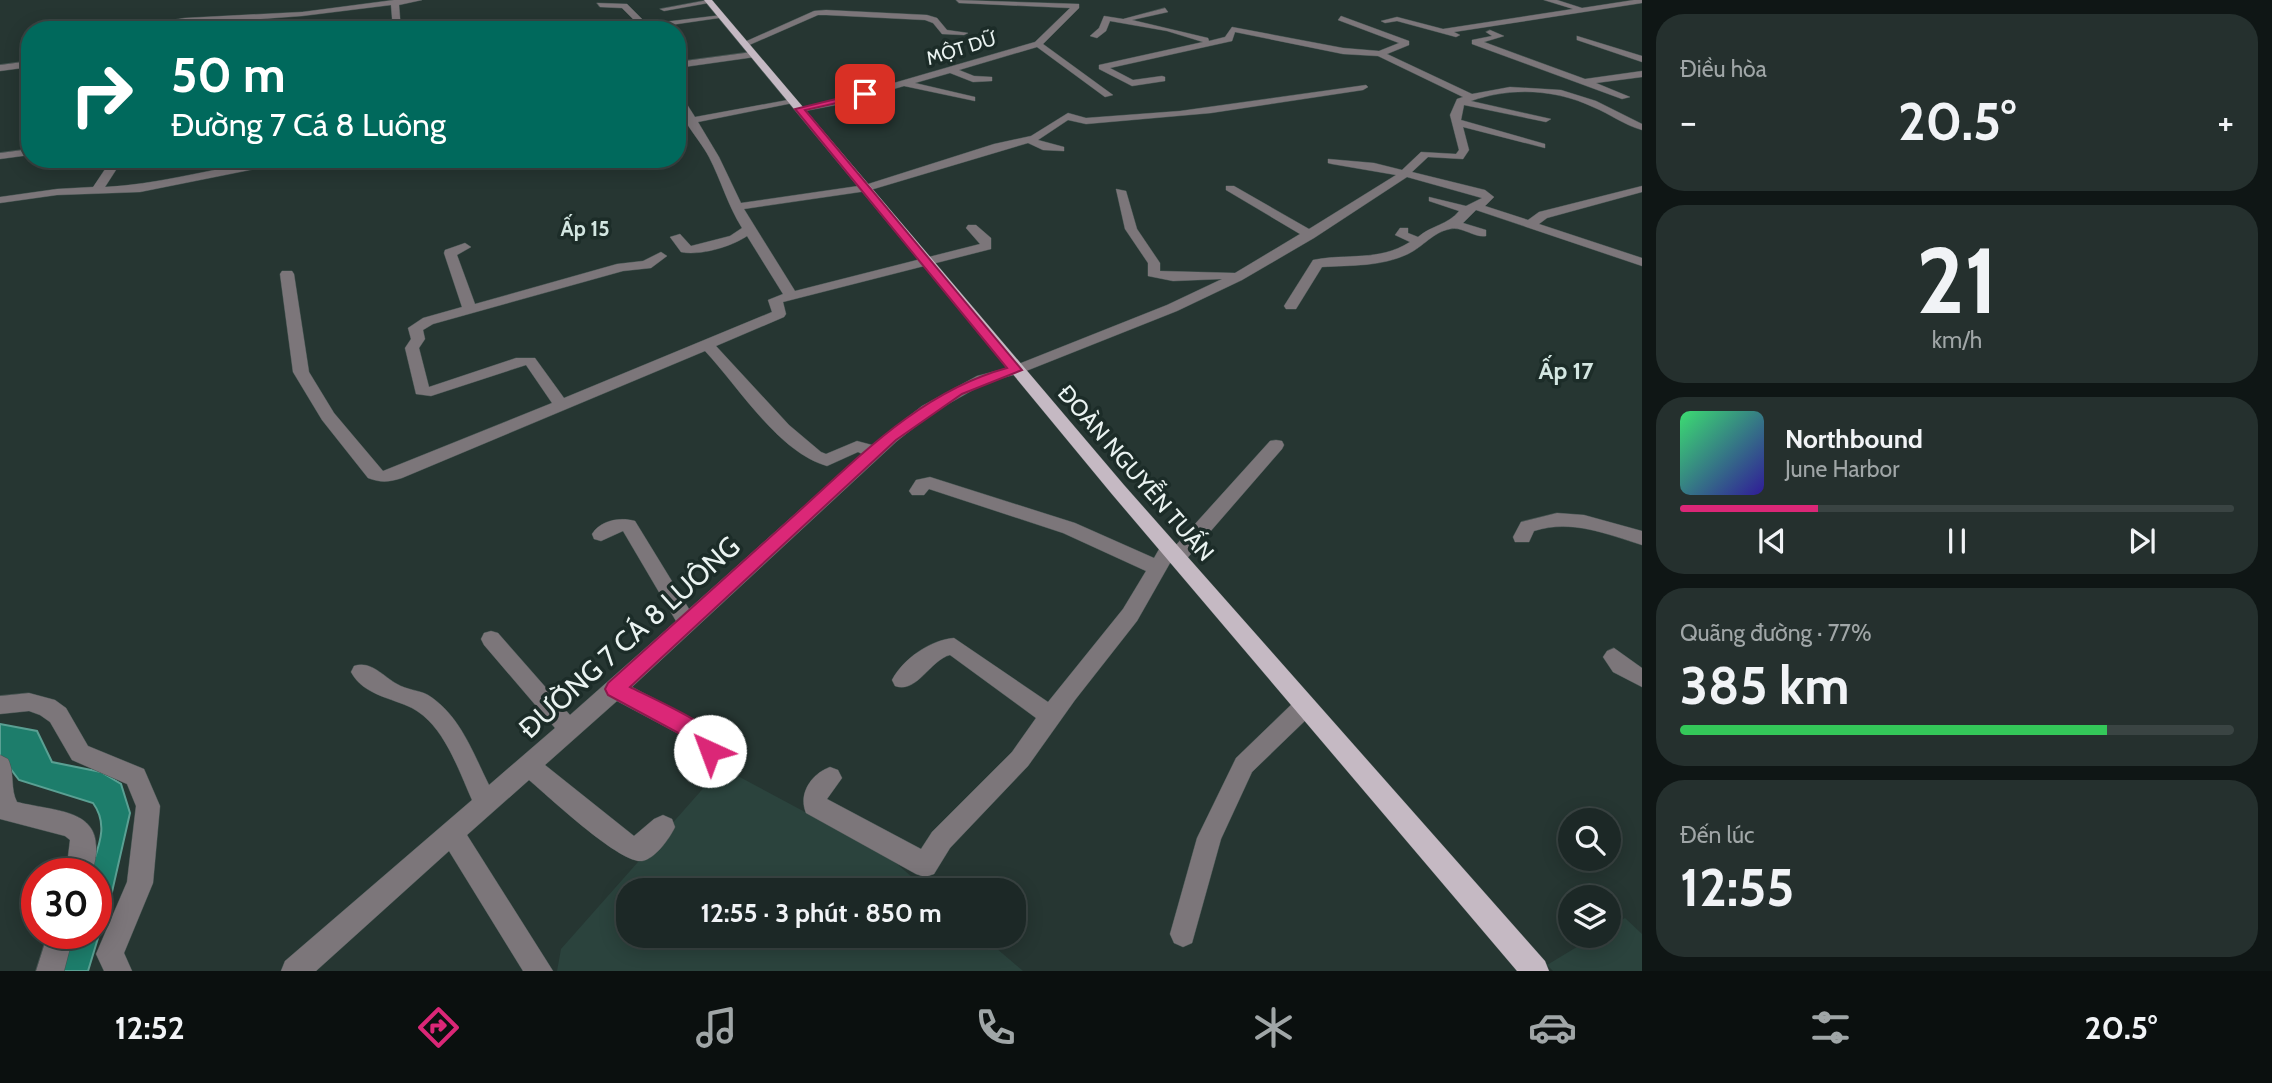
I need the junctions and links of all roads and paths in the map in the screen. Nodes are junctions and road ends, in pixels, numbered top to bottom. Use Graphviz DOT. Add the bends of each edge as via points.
graph roads {
  1 [pos="418,0"];
  2 [pos="1548,0"];
  3 [pos="1620,0"];
  4 [pos="709,1"];
  5 [pos="959,1"];
  6 [pos="395,2"];
  7 [pos="1638,2"];
  8 [pos="341,4"];
  9 [pos="1075,4"];
  10 [pos="600,5"];
  11 [pos="1088,8"];
  12 [pos="664,9"];
  13 [pos="1165,10"];
  14 [pos="1588,11"];
  15 [pos="722,17"];
  16 [pos="1341,18"];
  17 [pos="209,19"];
  18 [pos="1124,20"];
  19 [pos="192,21"];
  20 [pos="396,21"];
  21 [pos="640,21"];
  22 [pos="686,21"];
  23 [pos="1385,21"];
  24 [pos="1446,31"];
  25 [pos="1490,32"];
  26 [pos="964,33"];
  27 [pos="1094,36"];
  28 [pos="1580,38"];
  29 [pos="1212,42"];
  30 [pos="1475,42"];
  31 [pos="1038,44"];
  32 [pos="748,50"];
  33 [pos="1380,54"];
  34 [pos="1642,59"];
  35 [pos="686,63"];
  36 [pos="21,65"];
  37 [pos="0,68"];
  38 [pos="951,70"];
  39 [pos="1642,74"];
  40 [pos="989,79"];
  41 [pos="1161,79"];
  42 [pos="1581,82"];
  43 [pos="903,83"];
  44 [pos="1363,87"];
  45 [pos="1541,87"];
  46 [pos="1108,95"];
  47 [pos="1625,97"];
  48 [pos="972,99"];
  49 [pos="1466,99"];
  50 [pos="796,105"];
  51 [pos="1226,110"];
  52 [pos="686,113"];
  53 [pos="1159,117"];
  54 [pos="1546,119"];
  55 [pos="690,121"];
  56 [pos="1243,121"];
  57 [pos="1457,122"];
  58 [pos="1642,127"];
  59 [pos="1181,128"];
  60 [pos="1029,139"];
  61 [pos="1541,146"];
  62 [pos="1059,149"];
  63 [pos="21,153"];
  64 [pos="0,156"];
  65 [pos="1332,162"];
  66 [pos="112,168"];
  67 [pos="249,168"];
  68 [pos="1404,174"];
  69 [pos="867,188"];
  70 [pos="1230,188"];
  71 [pos="1642,189"];
  72 [pos="96,191"];
  73 [pos="1120,191"];
  74 [pos="1433,199"];
  75 [pos="0,200"];
  76 [pos="737,207"];
  77 [pos="1472,209"];
  78 [pos="1455,224"];
  79 [pos="1529,225"];
  80 [pos="972,228"];
  81 [pos="749,229"];
  82 [pos="1405,231"];
  83 [pos="1482,233"];
  84 [pos="1310,235"];
  85 [pos="676,237"];
  86 [pos="1419,241"];
  87 [pos="465,247"];
  88 [pos="661,256"];
  89 [pos="925,262"];
  90 [pos="1642,262"];
  91 [pos="287,274"];
  92 [pos="1237,277"];
  93 [pos="791,295"];
  94 [pos="1291,306"];
  95 [pos="470,310"];
  96 [pos="708,345"];
  97 [pos="1016,370"];
  98 [pos="562,406"];
  99 [pos="1276,445"];
  100 [pos="875,452"];
  101 [pos="919,491"];
  102 [pos="601,534"];
  103 [pos="1522,537"];
  104 [pos="1642,538"];
  105 [pos="1167,558"];
  106 [pos="687,623"];
  107 [pos="491,639"];
  108 [pos="1614,657"];
  109 [pos="362,672"];
  110 [pos="1642,678"];
  111 [pos="903,680"];
  112 [pos="615,689"];
  113 [pos="0,705"];
  114 [pos="1304,707"];
  115 [pos="1050,716"];
  116 [pos="569,729"];
  117 [pos="0,766"];
  118 [pos="529,766"];
  119 [pos="701,772"];
  120 [pos="830,778"];
  121 [pos="486,804"];
  122 [pos="663,827"];
  123 [pos="452,833"];
  124 [pos="82,858"];
  125 [pos="1183,934"];
  126 [pos="56,949"];
  127 [pos="50,971"];
  128 [pos="118,971"];
  129 [pos="295,971"];
  130 [pos="539,971"];
  131 [pos="1535,971"];
  1 -- 6 [label="street"];
  2 -- 14 [label="street"];
  3 -- 7 [label="street"];
  4 -- 12 [label="street"];
  4 -- 15 [label="main road, ĐOÀN NGUYỄN TUẤN"];
  5 -- 9 [label="street"];
  6 -- 8 [label="street"];
  6 -- 20 [label="street"];
  7 -- 14 [label="street"];
  8 -- 17 [label="street" via="302,14"];
  9 -- 11 [label="street"];
  9 -- 31 [label="street, MỘT DỮ"];
  10 -- 21 [label="street" via="624,6"];
  13 -- 18 [label="street"];
  14 -- 24 [label="street"];
  15 -- 22 [label="street"];
  15 -- 32 [label="main road, ĐOÀN NGUYỄN TUẤN"];
  16 -- 33 [label="street" via="1406,43"];
  17 -- 19 [label="street"];
  18 -- 27 [label="street" via="1103,14 1103,29"];
  18 -- 29 [label="street"];
  23 -- 24 [label="street" via="1400,19"];
  24 -- 30 [label="street"];
  25 -- 30 [label="street" via="1500,36"];
  26 -- 32 [label="street" via="945,32 931,18 877,12 817,13"];
  28 -- 34 [label="street"];
  29 -- 33 [label="street" via="1229,39 1232,29"];
  29 -- 41 [label="street" via="1102,67 1132,83"];
  30 -- 42 [label="street"];
  31 -- 38 [label="street, MỘT DỮ"];
  31 -- 46 [label="street"];
  32 -- 35 [label="street"];
  32 -- 50 [label="main road, ĐOÀN NGUYỄN TUẤN"];
  33 -- 49 [label="street"];
  36 -- 37 [label="street"];
  38 -- 40 [label="street" via="973,79"];
  38 -- 43 [label="street, MỘT DỮ"];
  39 -- 42 [label="street"];
  42 -- 45 [label="street"];
  42 -- 47 [label="street"];
  43 -- 48 [label="street"];
  43 -- 50 [label="street, MỘT DỮ"];
  44 -- 51 [label="street"];
  45 -- 49 [label="street"];
  45 -- 58 [label="street" via="1587,100"];
  49 -- 54 [label="street"];
  49 -- 57 [label="street" via="1455,115"];
  50 -- 55 [label="street, MỘT DỮ"];
  50 -- 69 [label="main road, ĐOÀN NGUYỄN TUẤN"];
  51 -- 53 [label="street"];
  51 -- 56 [label="street"];
  52 -- 55 [label="street"];
  53 -- 59 [label="street"];
  53 -- 60 [label="street" via="1078,123 1063,113"];
  55 -- 76 [label="street" via="715,157"];
  57 -- 61 [label="street"];
  57 -- 68 [label="street, ĐƯỜNG 7 CÁ 8 LUÔNG" via="1463,154 1425,154"];
  60 -- 62 [label="street"];
  60 -- 69 [label="street"];
  63 -- 64 [label="street"];
  65 -- 68 [label="street"];
  66 -- 72 [label="street"];
  67 -- 72 [label="street" via="139,189"];
  68 -- 77 [label="street" via="1478,190 1488,197"];
  68 -- 84 [label="street, ĐƯỜNG 7 CÁ 8 LUÔNG"];
  69 -- 76 [label="street"];
  69 -- 89 [label="main road, ĐOÀN NGUYỄN TUẤN"];
  70 -- 84 [label="street"];
  71 -- 79 [label="street" via="1544,215"];
  72 -- 75 [label="street"];
  73 -- 92 [label="street" via="1131,229 1154,263 1153,273"];
  74 -- 77 [label="street"];
  76 -- 81 [label="street"];
  77 -- 78 [label="street"];
  77 -- 79 [label="street"];
  78 -- 83 [label="street"];
  78 -- 86 [label="street" via="1432,229"];
  79 -- 90 [label="street"];
  80 -- 89 [label="street" via="988,246"];
  81 -- 85 [label="street" via="734,239 691,250"];
  81 -- 93 [label="street"];
  82 -- 86 [label="street" via="1401,234"];
  84 -- 92 [label="street, ĐƯỜNG 7 CÁ 8 LUÔNG"];
  86 -- 94 [label="street" via="1367,263 1318,263"];
  87 -- 95 [label="street" via="450,253"];
  88 -- 95 [label="street" via="646,265 622,267"];
  89 -- 93 [label="street"];
  89 -- 97 [label="main road, ĐOÀN NGUYỄN TUẤN"];
  91 -- 98 [label="street" via="301,372 328,416 374,474 396,474"];
  92 -- 97 [label="street, ĐƯỜNG 7 CÁ 8 LUÔNG"];
  93 -- 96 [label="street" via="775,300 779,314"];
  95 -- 98 [label="street" via="415,328 418,339 412,348 422,391 530,361"];
  96 -- 98 [label="street"];
  96 -- 100 [label="street" via="774,421 815,456 827,460 857,446"];
  97 -- 100 [label="street, ĐƯỜNG 7 CÁ 8 LUÔNG" via="957,391 928,408"];
  97 -- 105 [label="main road, ĐOÀN NGUYỄN TUẤN"];
  99 -- 105 [label="street"];
  100 -- 106 [label="street, ĐƯỜNG 7 CÁ 8 LUÔNG"];
  101 -- 105 [label="street" via="924,483 943,487"];
  102 -- 106 [label="street" via="621,524 629,526"];
  103 -- 104 [label="street" via="1527,527 1551,517"];
  105 -- 114 [label="main road, ĐOÀN NGUYỄN TUẤN"];
  105 -- 115 [label="street" via="1130,615"];
  106 -- 112 [label="street, ĐƯỜNG 7 CÁ 8 LUÔNG"];
  107 -- 116 [label="street"];
  108 -- 110 [label="street" via="1620,666"];
  109 -- 121 [label="street" via="433,712 453,735"];
  111 -- 115 [label="street" via="937,649 954,646"];
  112 -- 116 [label="street, ĐƯỜNG 7 CÁ 8 LUÔNG"];
  112 -- 119 [label="street" via="704,736 710,751"];
  113 -- 128 [label="street" via="29,702 47,707 58,715 80,753 136,777 148,806 140,883 110,954"];
  114 -- 125 [label="street" via="1244,765 1209,838"];
  114 -- 131 [label="main road, ĐOÀN NGUYỄN TUẤN"];
  115 -- 120 [label="street" via="1020,759 941,840 925,865 815,805 816,793"];
  116 -- 118 [label="street, ĐƯỜNG 7 CÁ 8 LUÔNG"];
  117 -- 124 [label="street" via="2,797 9,811 72,824 83,835"];
  118 -- 121 [label="street, ĐƯỜNG 7 CÁ 8 LUÔNG"];
  118 -- 122 [label="street" via="629,847 641,849"];
  121 -- 123 [label="street, ĐƯỜNG 7 CÁ 8 LUÔNG"];
  123 -- 129 [label="street, ĐƯỜNG 7 CÁ 8 LUÔNG"];
  123 -- 130 [label="street"];
  126 -- 127 [label="street"];
}
